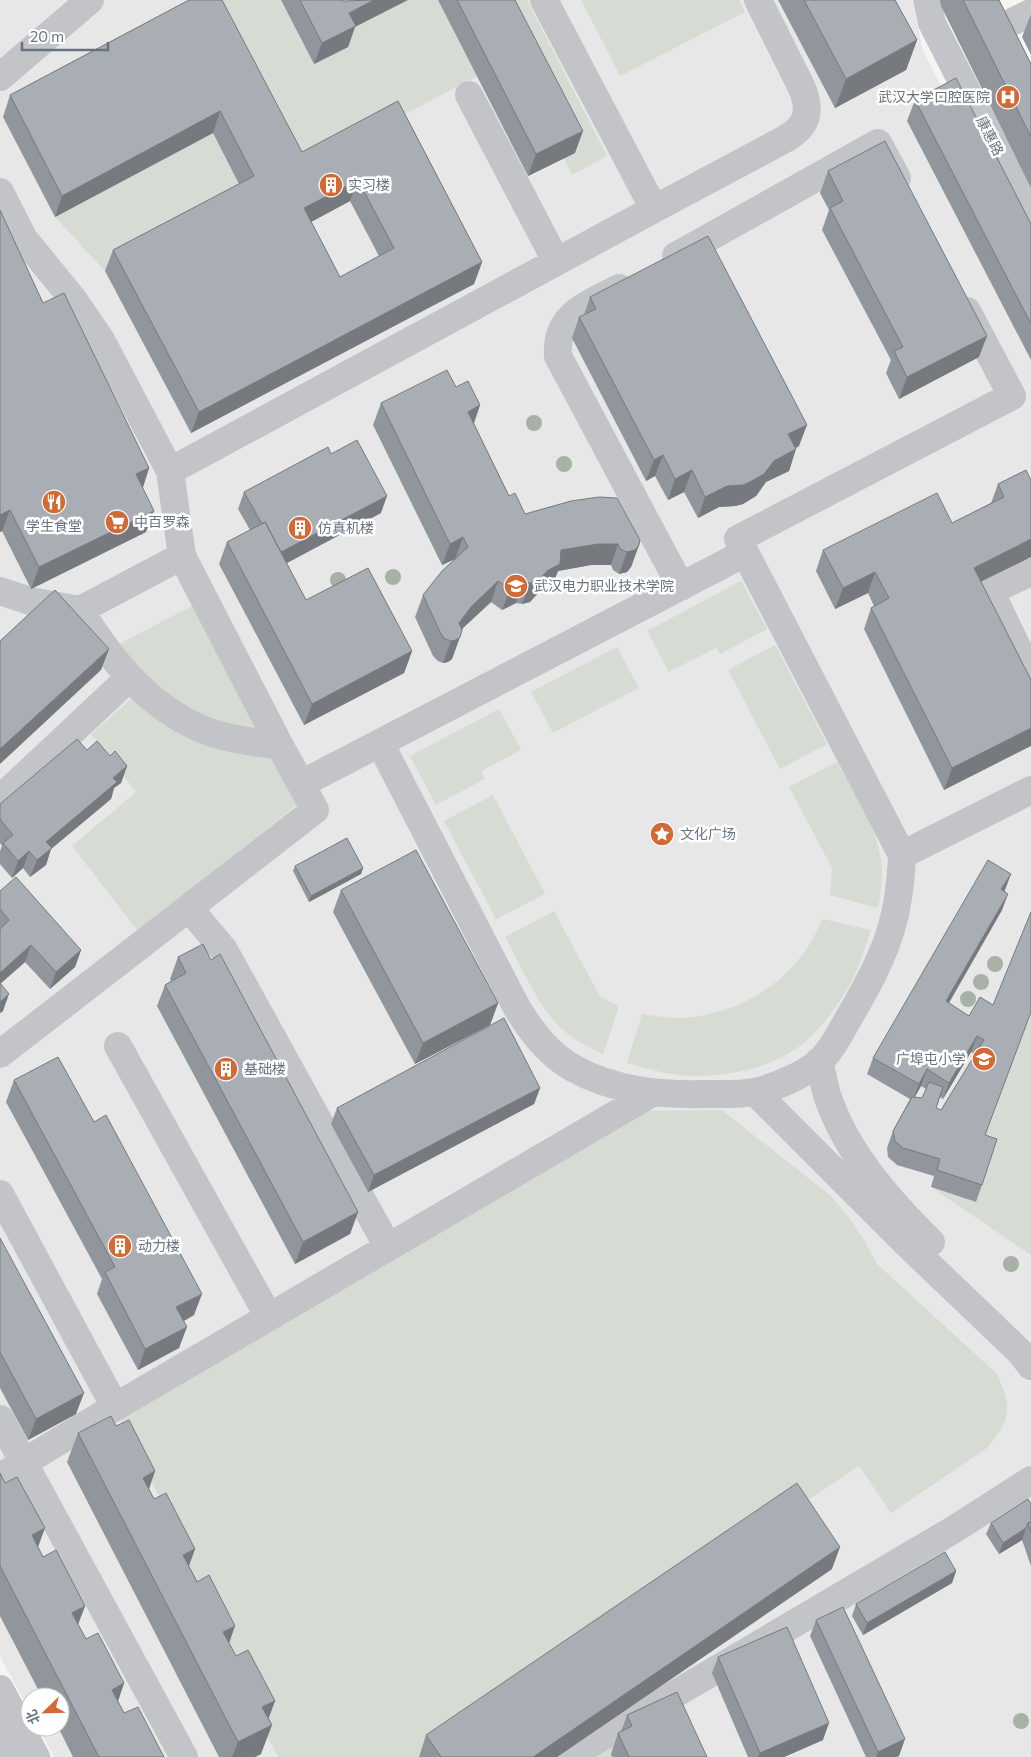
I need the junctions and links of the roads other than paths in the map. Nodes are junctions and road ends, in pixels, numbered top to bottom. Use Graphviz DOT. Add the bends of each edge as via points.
graph roads {
  1 [pos="90,0"];
  2 [pos="544,0"];
  3 [pos="758,0"];
  4 [pos="927,0"];
  5 [pos="0,77"];
  6 [pos="469,95"];
  7 [pos="0,192"];
  8 [pos="910,204"];
  9 [pos="654,209"];
  10 [pos="1031,217"];
  11 [pos="556,261"];
  12 [pos="956,291"];
  13 [pos="170,471"];
  14 [pos="745,553"];
  15 [pos="182,556"];
  16 [pos="1031,572"];
  17 [pos="681,587"];
  18 [pos="0,591"];
  19 [pos="80,610"];
  20 [pos="1031,676"];
  21 [pos="129,678"];
  22 [pos="380,743"];
  23 [pos="280,746"];
  24 [pos="301,784"];
  25 [pos="1031,790"];
  26 [pos="0,799"];
  27 [pos="902,855"];
  28 [pos="189,908"];
  29 [pos="118,1046"];
  30 [pos="0,1054"];
  31 [pos="819,1061"];
  32 [pos="755,1092"];
  33 [pos="652,1093"];
  34 [pos="0,1194"];
  35 [pos="388,1246"];
  36 [pos="269,1317"];
  37 [pos="1031,1338"];
  38 [pos="1031,1366"];
  39 [pos="115,1407"];
  40 [pos="0,1420"];
  41 [pos="24,1463"];
  42 [pos="0,1477"];
  43 [pos="1031,1480"];
  44 [pos="0,1689"];
  45 [pos="0,1729"];
  46 [pos="573,1754"];
  47 [pos="13,1757"];
  48 [pos="36,1757"];
  49 [pos="184,1757"];
  1 -- 5 [label="street"];
  2 -- 9 [label="street"];
  3 -- 9 [label="street" via="806,97 806,119 796,132 786,138"];
  4 -- 10 [label="street, 康惠路" via="932,23"];
  6 -- 11 [label="street"];
  7 -- 13 [label="street" via="24,239 101,340"];
  8 -- 17 [label="street" via="878,143 581,309 560,331 558,356"];
  9 -- 11 [label="street"];
  11 -- 13 [label="street"];
  12 -- 14 [label="street" via="1012,396 738,539"];
  13 -- 15 [label="street"];
  14 -- 17 [label="street"];
  14 -- 27 [label="street"];
  15 -- 19 [label="street"];
  15 -- 23 [label="street"];
  16 -- 20 [label="street" via="990,591"];
  17 -- 22 [label="street"];
  18 -- 19 [label="street" via="30,601"];
  19 -- 21 [label="street"];
  21 -- 23 [label="street" via="172,713 201,728"];
  21 -- 26 [label="street"];
  22 -- 24 [label="street"];
  22 -- 33 [label="street" via="530,1029 554,1055 573,1068 621,1087"];
  23 -- 24 [label="street"];
  24 -- 28 [label="street" via="315,810"];
  25 -- 27 [label="street"];
  27 -- 31 [label="street" via="893,924 881,955 835,1042"];
  28 -- 30 [label="street"];
  28 -- 35 [label="street" via="224,950"];
  29 -- 36 [label="street"];
  31 -- 32 [label="street" via="782,1083"];
  31 -- 37 [label="street" via="827,1095 860,1160 910,1220"];
  32 -- 33 [label="street"];
  32 -- 38 [label="street"];
  33 -- 35 [label="street"];
  34 -- 39 [label="street"];
  35 -- 36 [label="street"];
  36 -- 39 [label="street"];
  39 -- 41 [label="street"];
  40 -- 41 [label="street"];
  41 -- 42 [label="street"];
  41 -- 49 [label="street"];
  43 -- 46 [label="street" via="953,1530"];
  44 -- 48 [label="street"];
  45 -- 47 [label="street"];
}
